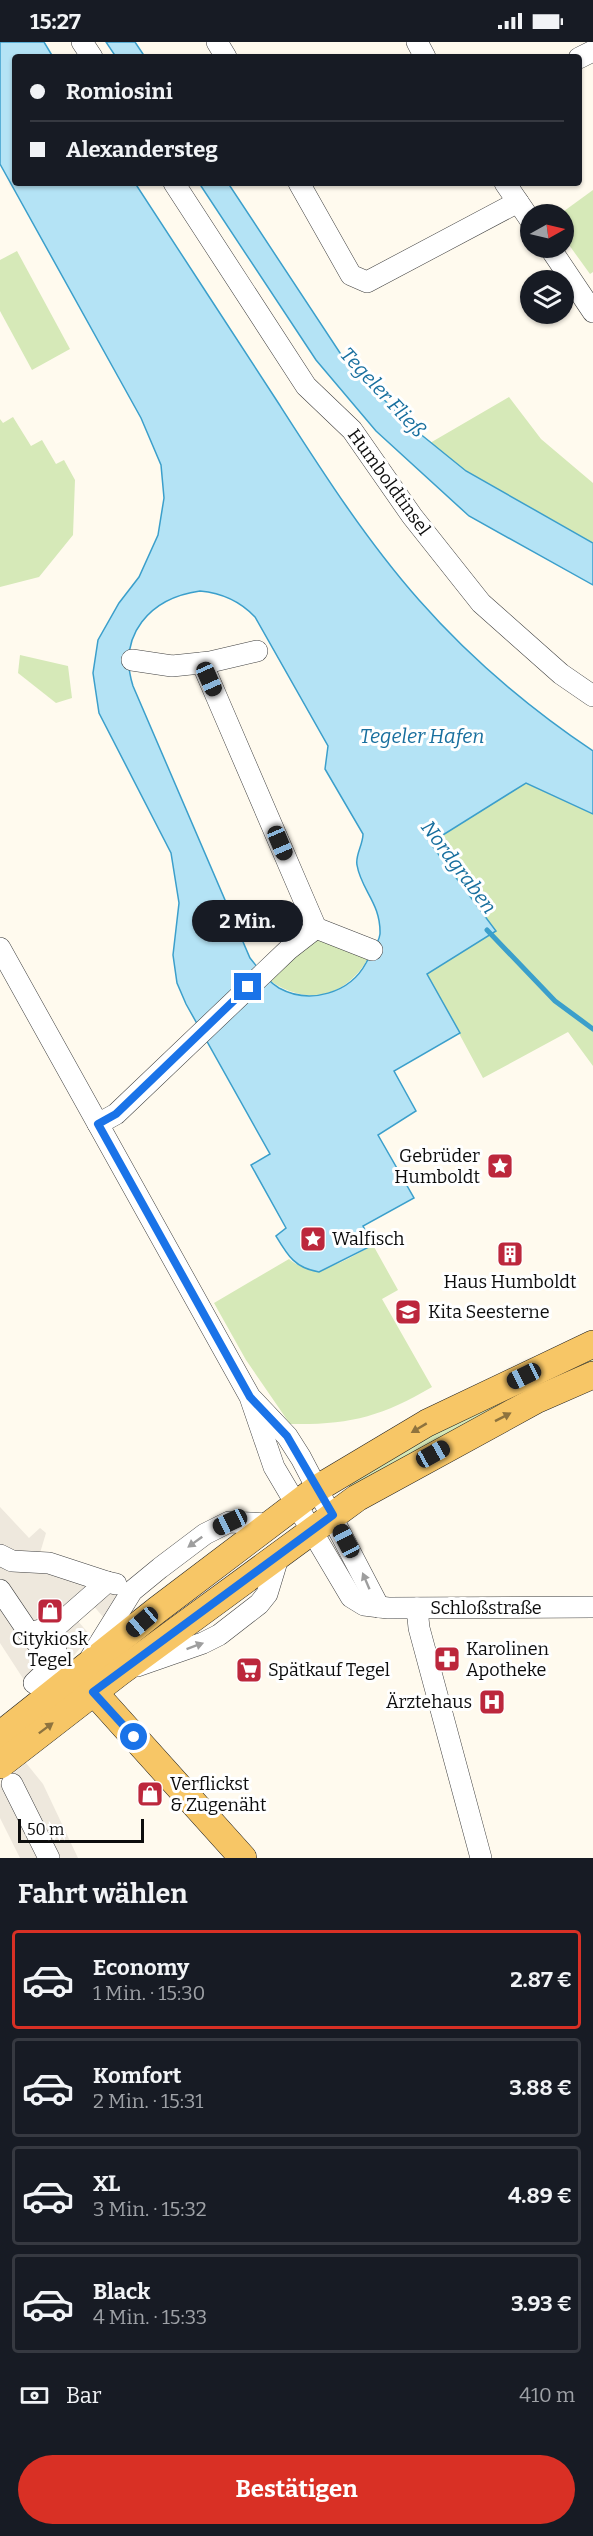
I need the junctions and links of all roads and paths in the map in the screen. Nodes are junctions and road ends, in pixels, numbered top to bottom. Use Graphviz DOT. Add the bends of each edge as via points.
graph roads {
  1 [pos="176,186"];
  2 [pos="301,186"];
  3 [pos="506,186"];
  4 [pos="513,205"];
  5 [pos="520,211"];
  6 [pos="557,258"];
  7 [pos="593,312"];
  8 [pos="257,651"];
  9 [pos="132,660"];
  10 [pos="202,663"];
  11 [pos="593,696"];
  12 [pos="316,928"];
  13 [pos="0,948"];
  14 [pos="372,950"];
  15 [pos="98,1124"];
  16 [pos="593,1344"];
  17 [pos="593,1375"];
  18 [pos="250,1397"];
  19 [pos="318,1488"];
  20 [pos="295,1504"];
  21 [pos="333,1515"];
  22 [pos="311,1532"];
  23 [pos="0,1555"];
  24 [pos="0,1590"];
  25 [pos="380,1607"];
  26 [pos="593,1607"];
  27 [pos="417,1608"];
  28 [pos="58,1625"];
  29 [pos="30,1633"];
  30 [pos="76,1675"];
  31 [pos="34,1683"];
  32 [pos="0,1735"];
  33 [pos="6,1774"];
  34 [pos="49,1858"];
  35 [pos="243,1858"];
  36 [pos="480,1858"];
  1 -- 11 [label="street, Humboldtinsel" via="306,386 352,430 412,516 481,603 561,674"];
  2 -- 4 [label="street" via="351,275 367,282"];
  3 -- 4 [label="street"];
  4 -- 5 [label="street"];
  6 -- 7 [label="street"];
  8 -- 10 [label="street"];
  9 -- 10 [label="street" via="172,666"];
  10 -- 12 [label="street"];
  12 -- 14 [label="street"];
  12 -- 15 [label="street" via="116,1114"];
  13 -- 15 [label="street"];
  15 -- 18 [label="street"];
  16 -- 19 [label="main road, one-way" via="427,1423"];
  21 -- 17 [label="main road, one-way" via="458,1440"];
  18 -- 19 [label="street" via="287,1436"];
  18 -- 20 [label="street, Schloßstraße" via="273,1467"];
  19 -- 20 [label="main road"];
  19 -- 21 [label="street"];
  20 -- 22 [label="street, Schloßstraße"];
  20 -- 30 [label="main road, one-way"];
  21 -- 22 [label="main road"];
  25 -- 21 [label="street, one-way"];
  22 -- 25 [label="street, Schloßstraße" via="351,1597 364,1605"];
  30 -- 22 [label="main road, one-way" via="120,1672"];
  23 -- 28 [label="street" via="12,1561 49,1563 112,1583"];
  24 -- 29 [label="street"];
  25 -- 27 [label="street, Schloßstraße"];
  26 -- 27 [label="street, Schloßstraße"];
  27 -- 36 [label="street" via="418,1628"];
  28 -- 29 [label="street"];
  28 -- 30 [label="street"];
  29 -- 30 [label="street"];
  30 -- 31 [label="street"];
  30 -- 32 [label="main road"];
  33 -- 30 [label="main road, one-way"];
  30 -- 35 [label="main road"];
  33 -- 34 [label="street"];
}
